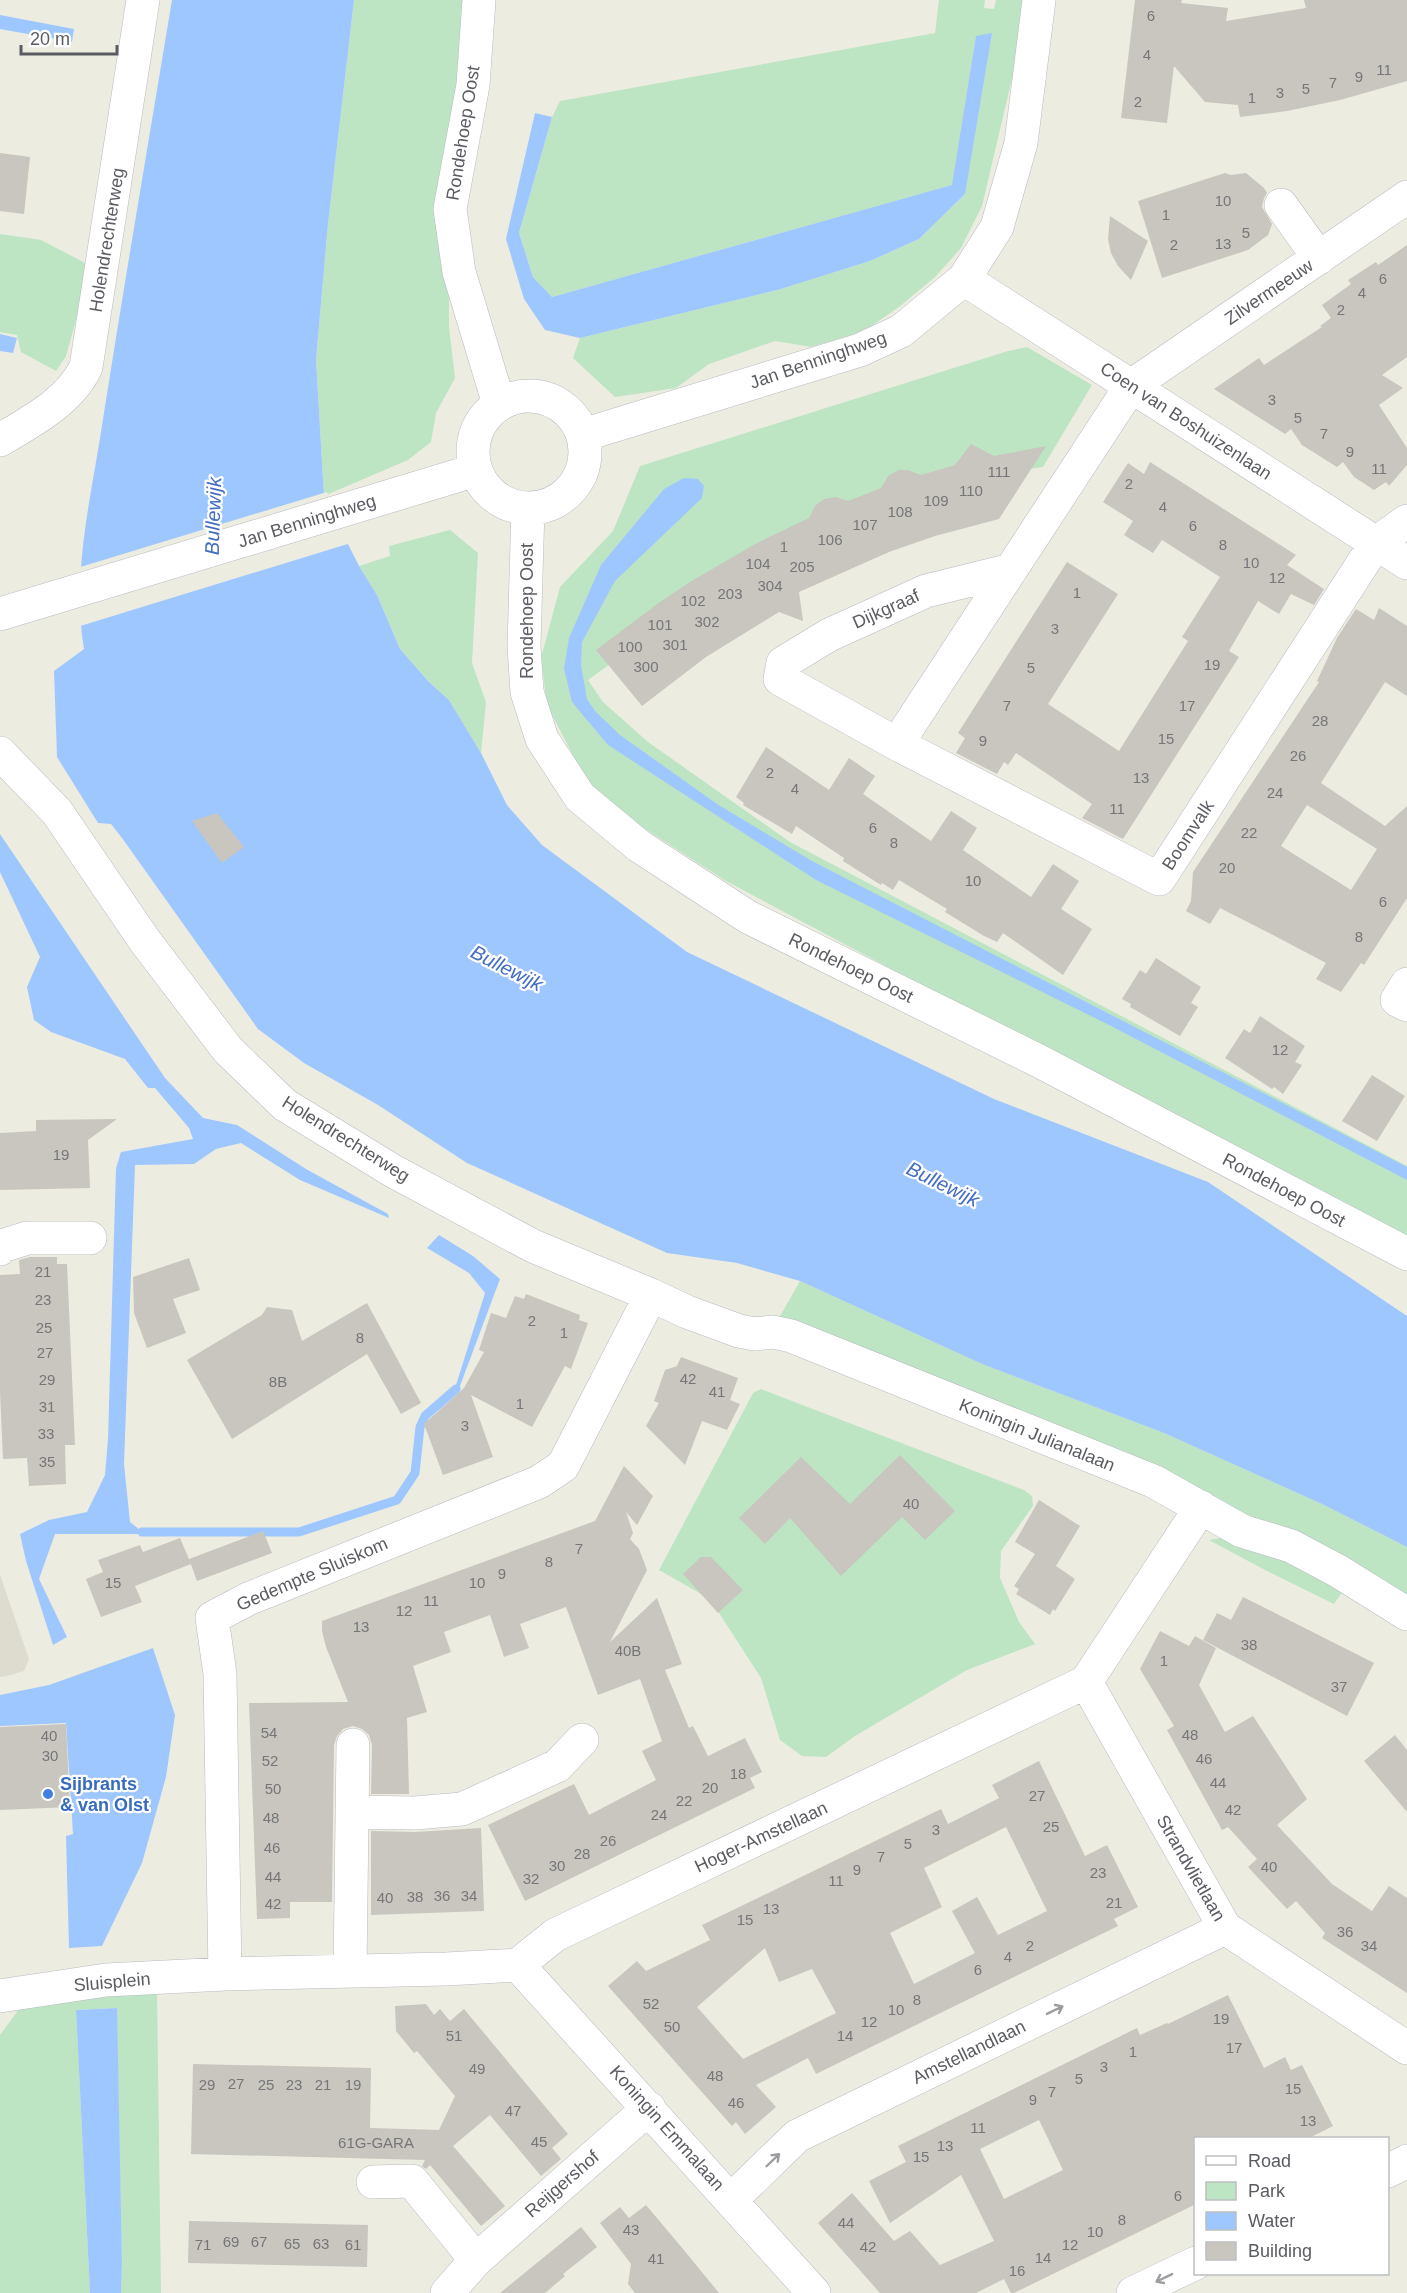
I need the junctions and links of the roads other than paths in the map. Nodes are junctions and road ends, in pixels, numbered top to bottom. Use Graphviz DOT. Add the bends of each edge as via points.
graph roads {
  1 [pos="143,0"];
  2 [pos="479,0"];
  3 [pos="1039,0"];
  4 [pos="1407,197"];
  5 [pos="1281,205"];
  6 [pos="1318,258"];
  7 [pos="964,279"];
  8 [pos="1131,386"];
  9 [pos="499,404"];
  10 [pos="583,435"];
  11 [pos="0,440"];
  12 [pos="476,470"];
  13 [pos="528,508"];
  14 [pos="1407,521"];
  15 [pos="1376,543"];
  16 [pos="1407,562"];
  17 [pos="1011,570"];
  18 [pos="0,614"];
  19 [pos="780,679"];
  20 [pos="897,744"];
  21 [pos="0,753"];
  22 [pos="1407,984"];
  23 [pos="1407,1005"];
  24 [pos="90,1238"];
  25 [pos="0,1249"];
  26 [pos="1407,1254"];
  27 [pos="651,1295"];
  28 [pos="1201,1507"];
  29 [pos="1407,1614"];
  30 [pos="1086,1682"];
  31 [pos="582,1740"];
  32 [pos="353,1745"];
  33 [pos="352,1812"];
  34 [pos="1225,1928"];
  35 [pos="518,1965"];
  36 [pos="350,1970"];
  37 [pos="225,1974"];
  38 [pos="0,1996"];
  39 [pos="1407,2048"];
  40 [pos="649,2108"];
  41 [pos="1407,2161"];
  42 [pos="1389,2170"];
  43 [pos="373,2182"];
  44 [pos="731,2200"];
  45 [pos="476,2260"];
  46 [pos="1194,2264"];
  47 [pos="447,2293"];
  48 [pos="814,2293"];
  49 [pos="1133,2293"];
  1 -- 11 [label="street, Holendrechterweg" via="86,367 81,379 64,397"];
  2 -- 9 [label="street, Rondehoep Oost" via="473,85 450,209 459,272"];
  3 -- 7 [label="street, Jan Benninghweg" via="1021,142 997,227"];
  4 -- 6 [label="street, Zilvermeeuw"];
  5 -- 6 [label="street"];
  6 -- 8 [label="street, Zilvermeeuw"];
  7 -- 8 [label="street, Coen van Boshuizenlaan"];
  7 -- 10 [label="street, Jan Benninghweg" via="901,331 860,350"];
  8 -- 15 [label="street, Coen van Boshuizenlaan"];
  8 -- 17 [label="street"];
  9 -- 10 [label="street" via="515,397 549,399 564,407"];
  9 -- 12 [label="street" via="485,416 476,433"];
  10 -- 13 [label="street" via="586,452 575,486 546,506"];
  12 -- 13 [label="street" via="487,490 506,503"];
  12 -- 18 [label="street, Jan Benninghweg"];
  13 -- 26 [label="street, Rondehoep Oost" via="524,646 527,692 542,739 580,797 639,846 748,917 1039,1061"];
  14 -- 15 [label="street"];
  15 -- 16 [label="street, Coen van Boshuizenlaan"];
  15 -- 20 [label="street, Boomvalk" via="1159,879"];
  17 -- 19 [label="street, Dijkgraaf" via="926,591 829,635 783,663"];
  17 -- 20 [label="street"];
  19 -- 20 [label="street, Boomvalk"];
  21 -- 27 [label="street, Holendrechterweg" via="57,812 145,940 228,1050 285,1105 393,1171 533,1246"];
  22 -- 23 [label="street" via="1397,1000"];
  24 -- 25 [label="street" via="27,1238"];
  27 -- 28 [label="street, Koningin Julianalaan" via="739,1331 791,1336 1153,1481"];
  27 -- 37 [label="street, Gedempte Sluiskom" via="563,1466 539,1482 248,1599 212,1618 220,1674"];
  28 -- 29 [label="street, Koningin Julianalaan" via="1242,1531 1291,1546"];
  28 -- 30 [label="street"];
  30 -- 34 [label="street, Strandvlietlaan"];
  30 -- 35 [label="street, Hoger-Amstellaan" via="555,1935"];
  31 -- 33 [label="street" via="557,1766 462,1809"];
  32 -- 33 [label="street"];
  33 -- 36 [label="street"];
  34 -- 39 [label="street, Strandvlietlaan"];
  44 -- 34 [label="street, Amstellandlaan, one-way" via="797,2136"];
  35 -- 36 [label="street"];
  35 -- 40 [label="street, Koningin Emmalaan"];
  36 -- 37 [label="street"];
  37 -- 38 [label="street, Sluisplein" via="106,1980"];
  40 -- 44 [label="street, Koningin Emmalaan"];
  40 -- 45 [label="street, Reijgershof"];
  41 -- 42 [label="street"];
  43 -- 45 [label="street" via="412,2181"];
  44 -- 48 [label="street, Koningin Emmalaan"];
  45 -- 47 [label="street, Reijgershof"];
  46 -- 49 [label="street, one-way"];
}
